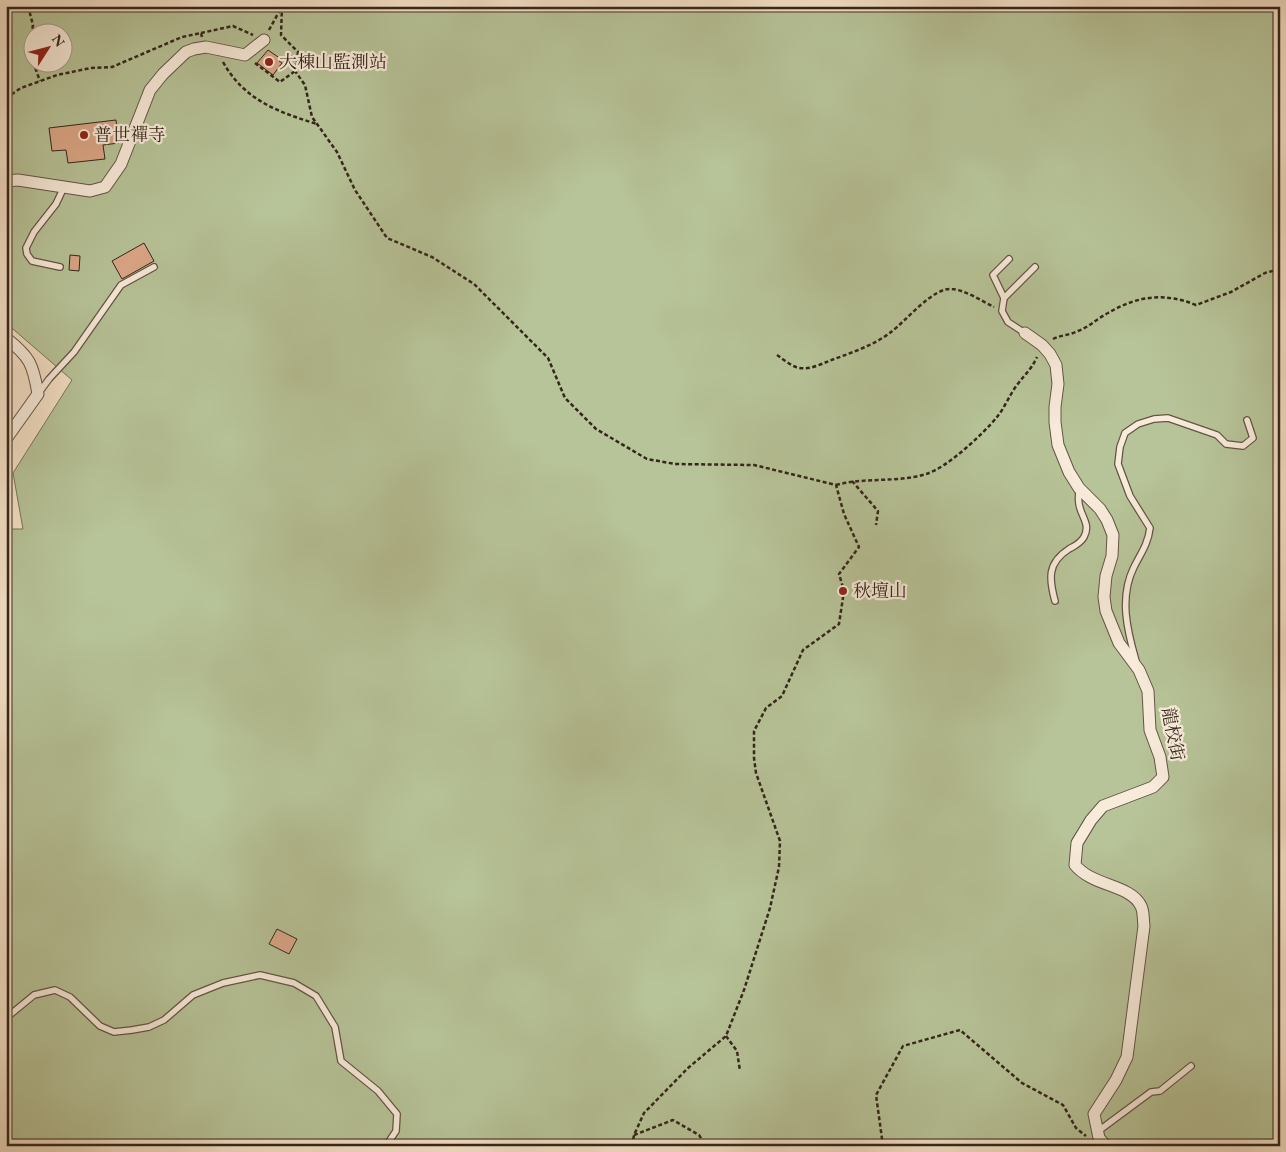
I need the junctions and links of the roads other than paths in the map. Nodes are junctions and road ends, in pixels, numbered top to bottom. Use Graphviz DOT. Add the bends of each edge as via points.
graph roads {
  1 [pos="264,40"];
  2 [pos="6,181"];
  3 [pos="64,187"];
  4 [pos="1009,259"];
  5 [pos="60,267"];
  6 [pos="154,267"];
  7 [pos="1035,268"];
  8 [pos="1004,298"];
  9 [pos="1024,334"];
  10 [pos="6,338"];
  11 [pos="38,394"];
  12 [pos="1247,420"];
  13 [pos="6,438"];
  14 [pos="1079,488"];
  15 [pos="1055,601"];
  16 [pos="1139,670"];
  17 [pos="6,1018"];
  18 [pos="1191,1066"];
  19 [pos="1101,1138"];
  20 [pos="386,1146"];
  1 -- 3 [label="street" via="245,55 206,47 186,52 150,90 121,164 105,186 90,191"];
  2 -- 3 [label="street"];
  3 -- 5 [label="lane" via="26,248 32,261"];
  4 -- 8 [label="lane" via="993,275"];
  6 -- 11 [label="lane" via="121,285 74,352"];
  7 -- 8 [label="lane"];
  8 -- 9 [label="lane" via="1002,312 1008,322"];
  9 -- 14 [label="street, 龍校街" via="1042,345 1056,365 1058,384 1054,406 1058,445"];
  10 -- 11 [label="street" via="24,353 31,365"];
  11 -- 13 [label="street"];
  12 -- 16 [label="lane" via="1253,438 1243,446 1226,444 1217,435 1168,418 1138,424 1125,433 1118,464 1130,496 1150,528 1144,552 1128,586 1125,606 1128,633"];
  14 -- 15 [label="lane" via="1079,505 1088,525 1078,545 1060,556 1053,566 1050,580"];
  14 -- 16 [label="street, 龍校街" via="1100,509 1113,535 1104,597 1106,612 1119,643"];
  16 -- 19 [label="street, 龍校街" via="1148,691 1150,730 1163,777 1154,788 1103,806 1077,843 1075,865 1095,881 1133,895 1142,908 1144,926 1127,1058 1094,1114"];
  17 -- 20 [label="lane" via="34,995 54,990 70,997 100,1026 114,1032 132,1030 164,1020 193,995 223,983 260,976 294,983 316,996 334,1027 341,1062 378,1091 397,1114 396,1131"];
  18 -- 19 [label="lane" via="1160,1091 1151,1092"];
}
